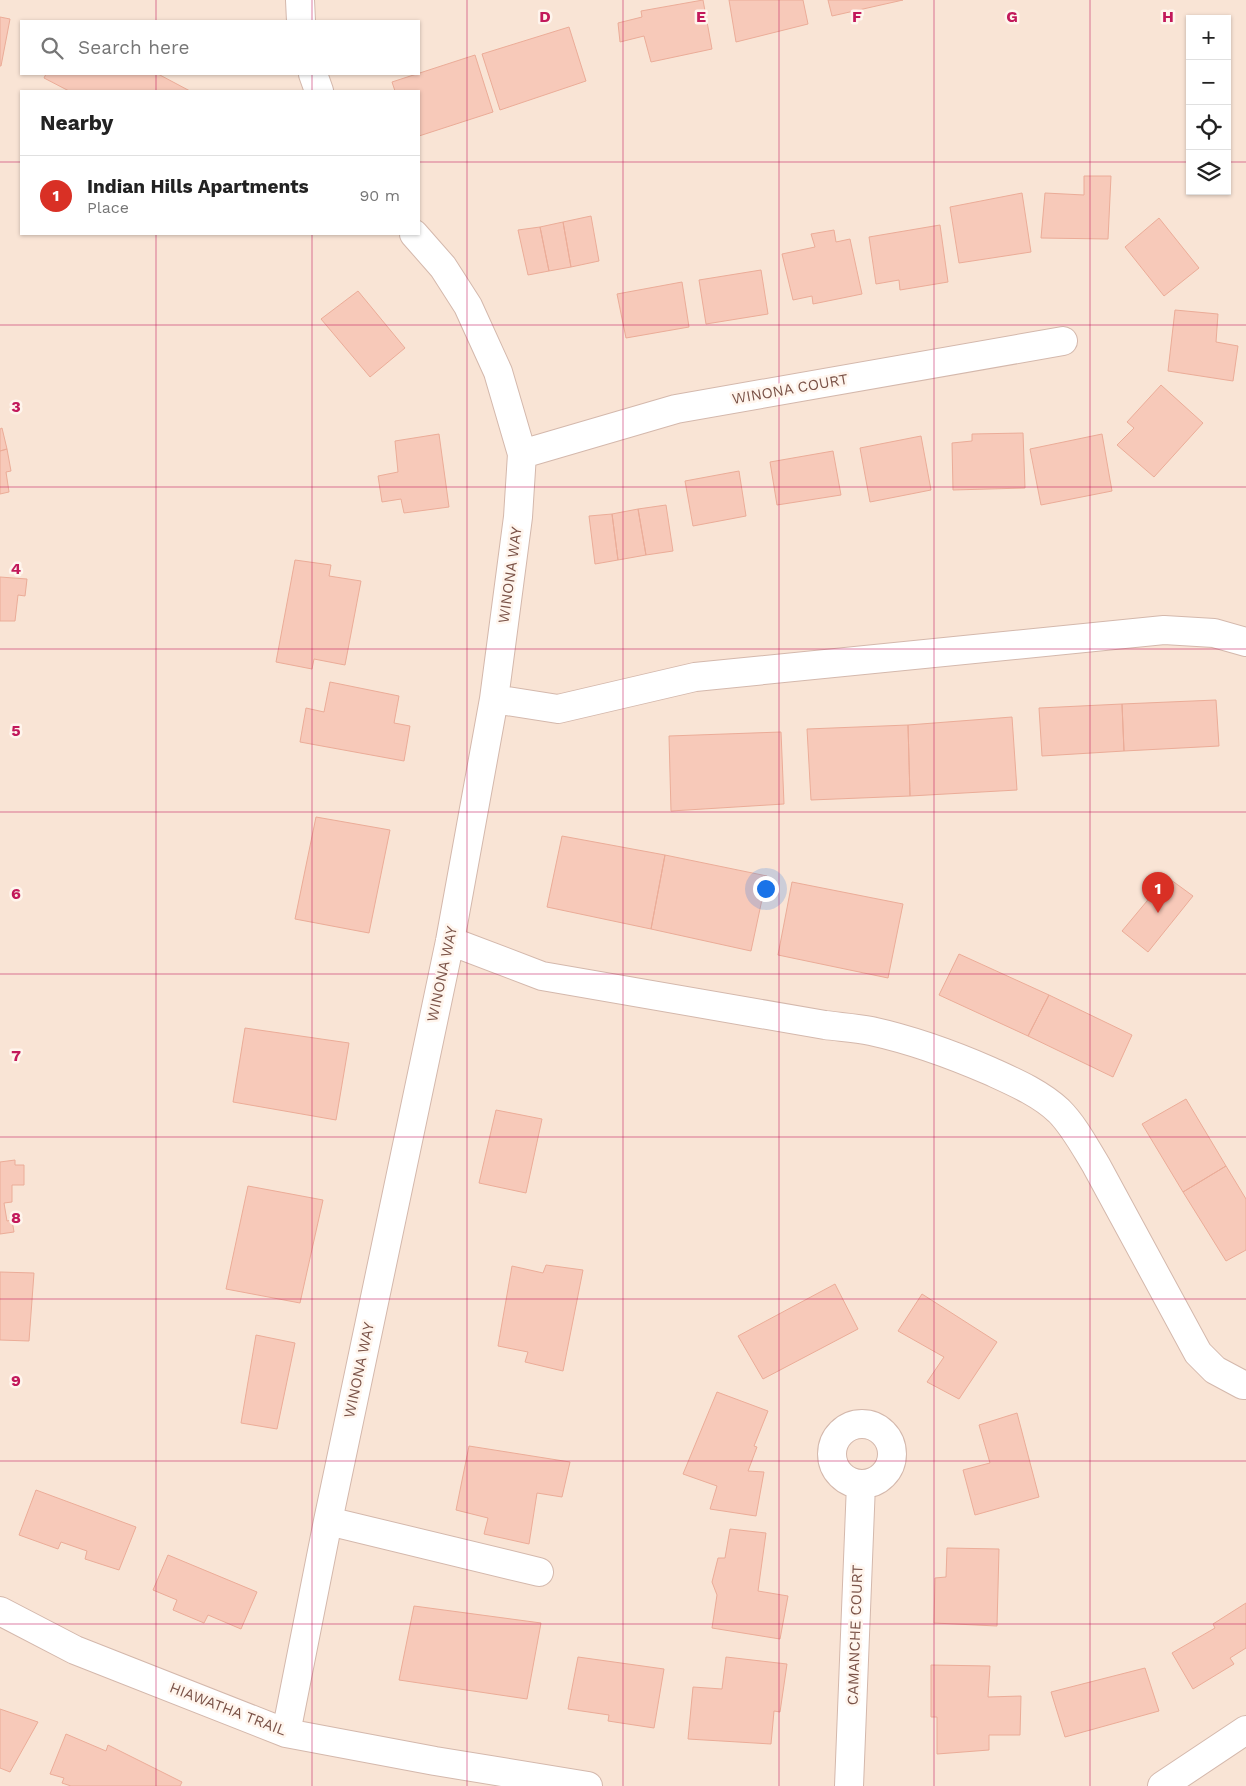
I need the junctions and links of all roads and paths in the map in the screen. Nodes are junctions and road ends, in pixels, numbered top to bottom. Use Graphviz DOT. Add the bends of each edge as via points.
graph roads {
  1 [pos="300,0"];
  2 [pos="301,20"];
  3 [pos="313,75"];
  4 [pos="319,90"];
  5 [pos="415,235"];
  6 [pos="1063,341"];
  7 [pos="522,454"];
  8 [pos="1246,642"];
  9 [pos="494,699"];
  10 [pos="450,941"];
  11 [pos="1246,1385"];
  12 [pos="861,1484"];
  13 [pos="328,1521"];
  14 [pos="539,1572"];
  15 [pos="0,1611"];
  16 [pos="1246,1730"];
  17 [pos="286,1733"];
  18 [pos="588,1786"];
  19 [pos="849,1786"];
  20 [pos="1162,1786"];
  1 -- 2 [label="street"];
  3 -- 4 [label="street"];
  5 -- 7 [label="street, WINONA WAY" via="443,267 468,306 498,372"];
  6 -- 7 [label="street, WINONA COURT" via="676,409"];
  7 -- 9 [label="street, WINONA WAY" via="518,517"];
  8 -- 9 [label="street" via="1214,633 1164,630 695,677 558,709"];
  9 -- 10 [label="street, WINONA WAY"];
  10 -- 11 [label="street" via="542,976 869,1031 917,1043 993,1072 1042,1097 1060,1112 1096,1165 1198,1353 1214,1370"];
  10 -- 13 [label="street, WINONA WAY"];
  12 -- 19 [label="street, CAMANCHE COURT"];
  13 -- 14 [label="street"];
  13 -- 17 [label="street, WINONA WAY"];
  15 -- 17 [label="street, HIAWATHA TRAIL" via="76,1650"];
  16 -- 20 [label="street"];
  17 -- 18 [label="street, HIAWATHA TRAIL"];
}
